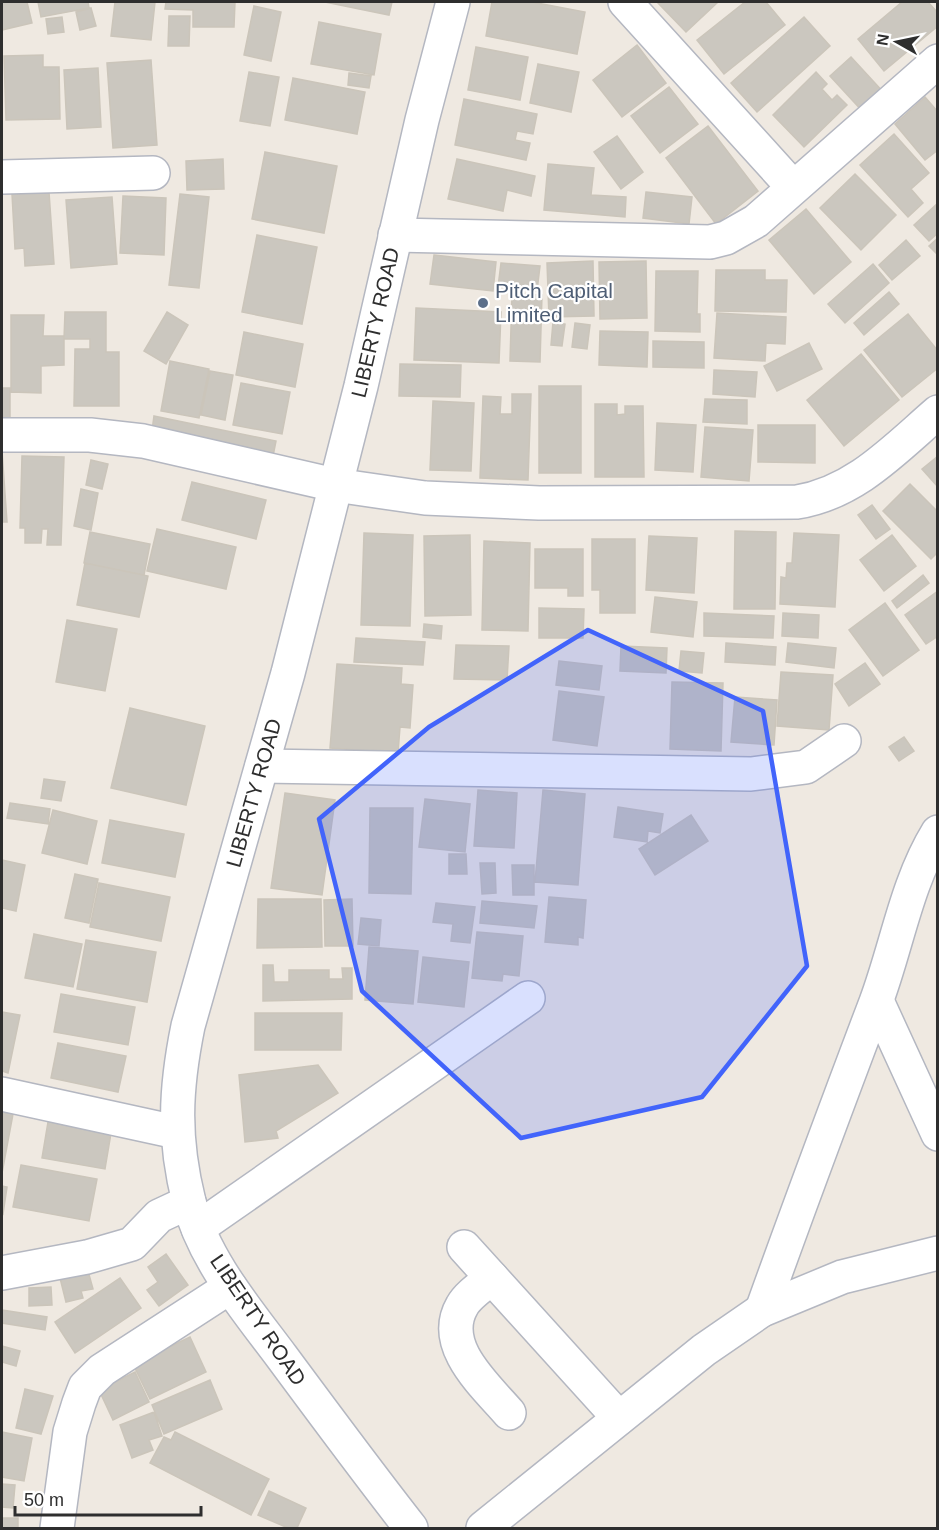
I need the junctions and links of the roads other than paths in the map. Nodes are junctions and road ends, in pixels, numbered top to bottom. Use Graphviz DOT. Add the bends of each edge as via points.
graph roads {
  1 [pos="453,2"];
  2 [pos="625,2"];
  3 [pos="938,61"];
  4 [pos="153,173"];
  5 [pos="2,177"];
  6 [pos="793,187"];
  7 [pos="395,235"];
  8 [pos="938,412"];
  9 [pos="2,435"];
  10 [pos="335,484"];
  11 [pos="844,741"];
  12 [pos="262,766"];
  13 [pos="938,832"];
  14 [pos="528,998"];
  15 [pos="877,1001"];
  16 [pos="2,1094"];
  17 [pos="176,1132"];
  18 [pos="938,1134"];
  19 [pos="194,1215"];
  20 [pos="464,1247"];
  21 [pos="938,1253"];
  22 [pos="2,1273"];
  23 [pos="492,1278"];
  24 [pos="230,1287"];
  25 [pos="762,1310"];
  26 [pos="509,1413"];
  27 [pos="619,1418"];
  28 [pos="57,1528"];
  29 [pos="411,1528"];
  30 [pos="483,1528"];
  1 -- 7 [label="street, LIBERTY ROAD"];
  2 -- 6 [label="street"];
  3 -- 6 [label="street"];
  4 -- 5 [label="street"];
  6 -- 7 [label="street" via="756,221 726,238 710,242"];
  7 -- 10 [label="street, LIBERTY ROAD"];
  8 -- 10 [label="street" via="854,481 818,499 797,502 484,502 425,498"];
  9 -- 10 [label="street" via="90,435 143,441"];
  10 -- 12 [label="street, LIBERTY ROAD"];
  11 -- 12 [label="street" via="806,767 751,774"];
  12 -- 17 [label="street, LIBERTY ROAD" via="188,1026 178,1077"];
  13 -- 15 [label="street" via="922,858"];
  14 -- 19 [label="street"];
  15 -- 18 [label="street"];
  15 -- 25 [label="street"];
  16 -- 17 [label="street"];
  17 -- 19 [label="street, LIBERTY ROAD"];
  19 -- 22 [label="street" via="159,1216 132,1244"];
  19 -- 24 [label="street, LIBERTY ROAD"];
  20 -- 23 [label="street"];
  21 -- 25 [label="street" via="842,1277"];
  23 -- 26 [label="street" via="462,1306 456,1324 457,1341 467,1363"];
  23 -- 27 [label="street"];
  24 -- 28 [label="street" via="102,1370 85,1387 70,1432"];
  24 -- 29 [label="street, LIBERTY ROAD"];
  25 -- 27 [label="street" via="704,1350"];
  27 -- 30 [label="street"];
}
